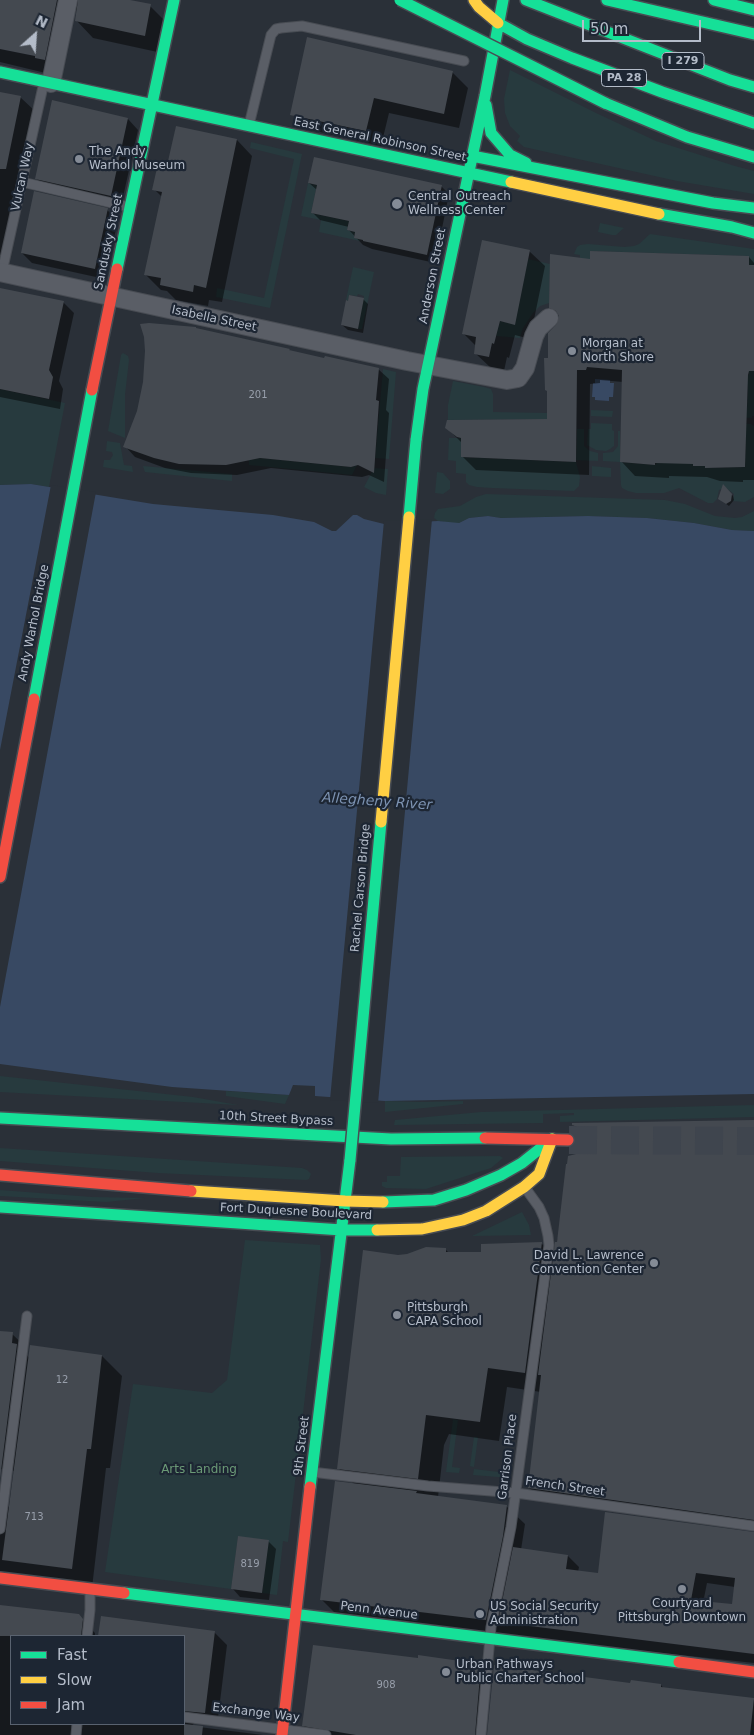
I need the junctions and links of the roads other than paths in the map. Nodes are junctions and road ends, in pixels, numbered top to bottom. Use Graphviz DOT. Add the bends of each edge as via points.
graph roads {
  1 [pos="68,0"];
  2 [pos="173,0"];
  3 [pos="400,0"];
  4 [pos="474,0"];
  5 [pos="503,0"];
  6 [pos="526,0"];
  7 [pos="607,0"];
  8 [pos="714,0"];
  9 [pos="754,10"];
  10 [pos="498,23"];
  11 [pos="754,34"];
  12 [pos="464,61"];
  13 [pos="0,72"];
  14 [pos="48,82"];
  15 [pos="754,87"];
  16 [pos="485,96"];
  17 [pos="151,105"];
  18 [pos="754,123"];
  19 [pos="249,126"];
  20 [pos="472,156"];
  21 [pos="754,157"];
  22 [pos="540,169"];
  23 [pos="467,174"];
  24 [pos="22,182"];
  25 [pos="130,208"];
  26 [pos="754,208"];
  27 [pos="732,227"];
  28 [pos="754,228"];
  29 [pos="754,234"];
  30 [pos="1,272"];
  31 [pos="112,296"];
  32 [pos="549,318"];
  33 [pos="428,366"];
  34 [pos="95,373"];
  35 [pos="416,440"];
  36 [pos="0,877"];
  37 [pos="0,1118"];
  38 [pos="552,1139"];
  39 [pos="568,1140"];
  40 [pos="350,1160"];
  41 [pos="0,1175"];
  42 [pos="524,1187"];
  43 [pos="345,1201"];
  44 [pos="0,1206"];
  45 [pos="342,1230"];
  46 [pos="27,1316"];
  47 [pos="312,1472"];
  48 [pos="516,1493"];
  49 [pos="754,1526"];
  50 [pos="0,1529"];
  51 [pos="0,1578"];
  52 [pos="90,1588"];
  53 [pos="295,1614"];
  54 [pos="87,1635"];
  55 [pos="490,1640"];
  56 [pos="754,1672"];
  57 [pos="185,1717"];
  58 [pos="282,1732"];
  59 [pos="326,1735"];
  60 [pos="481,1735"];
  1 -- 14 [label="street, Vulcan Way"];
  2 -- 17 [label="main road, Sandusky Street"];
  3 -- 21 [label="main road, bridge" via="605,103 687,137"];
  4 -- 10 [label="main road"];
  5 -- 10 [label="main road, Anderson Street"];
  6 -- 15 [label="main road, I 279"];
  7 -- 11 [label="main road"];
  8 -- 9 [label="main road"];
  10 -- 16 [label="main road, Anderson Street"];
  10 -- 18 [label="main road, PA 28" via="572,58"];
  12 -- 19 [label="lane" via="302,26 281,28 273,32 267,45"];
  13 -- 14 [label="main road, East General Robinson Street"];
  14 -- 17 [label="main road, East General Robinson Street"];
  14 -- 24 [label="lane, Vulcan Way"];
  16 -- 20 [label="main road, Anderson Street"];
  16 -- 22 [label="main road" via="491,132 499,144 510,155"];
  17 -- 19 [label="main road, East General Robinson Street"];
  17 -- 25 [label="main road, Sandusky Street"];
  19 -- 23 [label="main road, East General Robinson Street"];
  20 -- 22 [label="main road, East General Robinson Street"];
  20 -- 23 [label="main road, Anderson Street"];
  22 -- 26 [label="main road, East General Robinson Street"];
  23 -- 27 [label="main road, East General Robinson Street"];
  23 -- 33 [label="main road, Anderson Street"];
  24 -- 25 [label="lane"];
  24 -- 30 [label="lane, Vulcan Way"];
  25 -- 31 [label="main road, Sandusky Street"];
  27 -- 28 [label="main road"];
  27 -- 29 [label="main road, East General Robinson Street"];
  30 -- 31 [label="street, Isabella Street"];
  31 -- 33 [label="street, Isabella Street"];
  31 -- 34 [label="main road, Sandusky Street"];
  32 -- 33 [label="street, Isabella Street" via="538,328 525,368 518,378 507,380"];
  33 -- 35 [label="main road, Anderson Street"];
  34 -- 36 [label="main road, Andy Warhol Bridge"];
  35 -- 40 [label="main road, Rachel Carson Bridge, bridge"];
  37 -- 38 [label="main road, 10th Street Bypass" via="391,1139"];
  38 -- 39 [label="main road"];
  38 -- 42 [label="main road, Fort Duquesne Boulevard" via="539,1174"];
  38 -- 43 [label="main road, Fort Duquesne Boulevard" via="501,1175 434,1200"];
  40 -- 43 [label="main road, 9th Street"];
  41 -- 43 [label="main road, Fort Duquesne Boulevard"];
  42 -- 45 [label="main road, Fort Duquesne Boulevard" via="486,1211 449,1224 406,1230"];
  42 -- 48 [label="lane, Garrison Place" via="544,1218 548,1246"];
  43 -- 45 [label="main road, 9th Street"];
  44 -- 45 [label="main road, Fort Duquesne Boulevard"];
  45 -- 47 [label="main road, 9th Street"];
  46 -- 50 [label="lane"];
  47 -- 48 [label="lane, French Street"];
  47 -- 53 [label="main road, 9th Street"];
  48 -- 49 [label="lane, French Street"];
  48 -- 55 [label="lane, Garrison Place"];
  51 -- 52 [label="main road, Penn Avenue"];
  52 -- 53 [label="main road, Penn Avenue"];
  52 -- 54 [label="lane"];
  53 -- 55 [label="main road, Penn Avenue"];
  53 -- 58 [label="main road, 9th Street"];
  55 -- 56 [label="main road, Penn Avenue"];
  55 -- 60 [label="lane, Garrison Place"];
  57 -- 58 [label="lane, Exchange Way"];
  58 -- 59 [label="lane, Exchange Way"];
}
